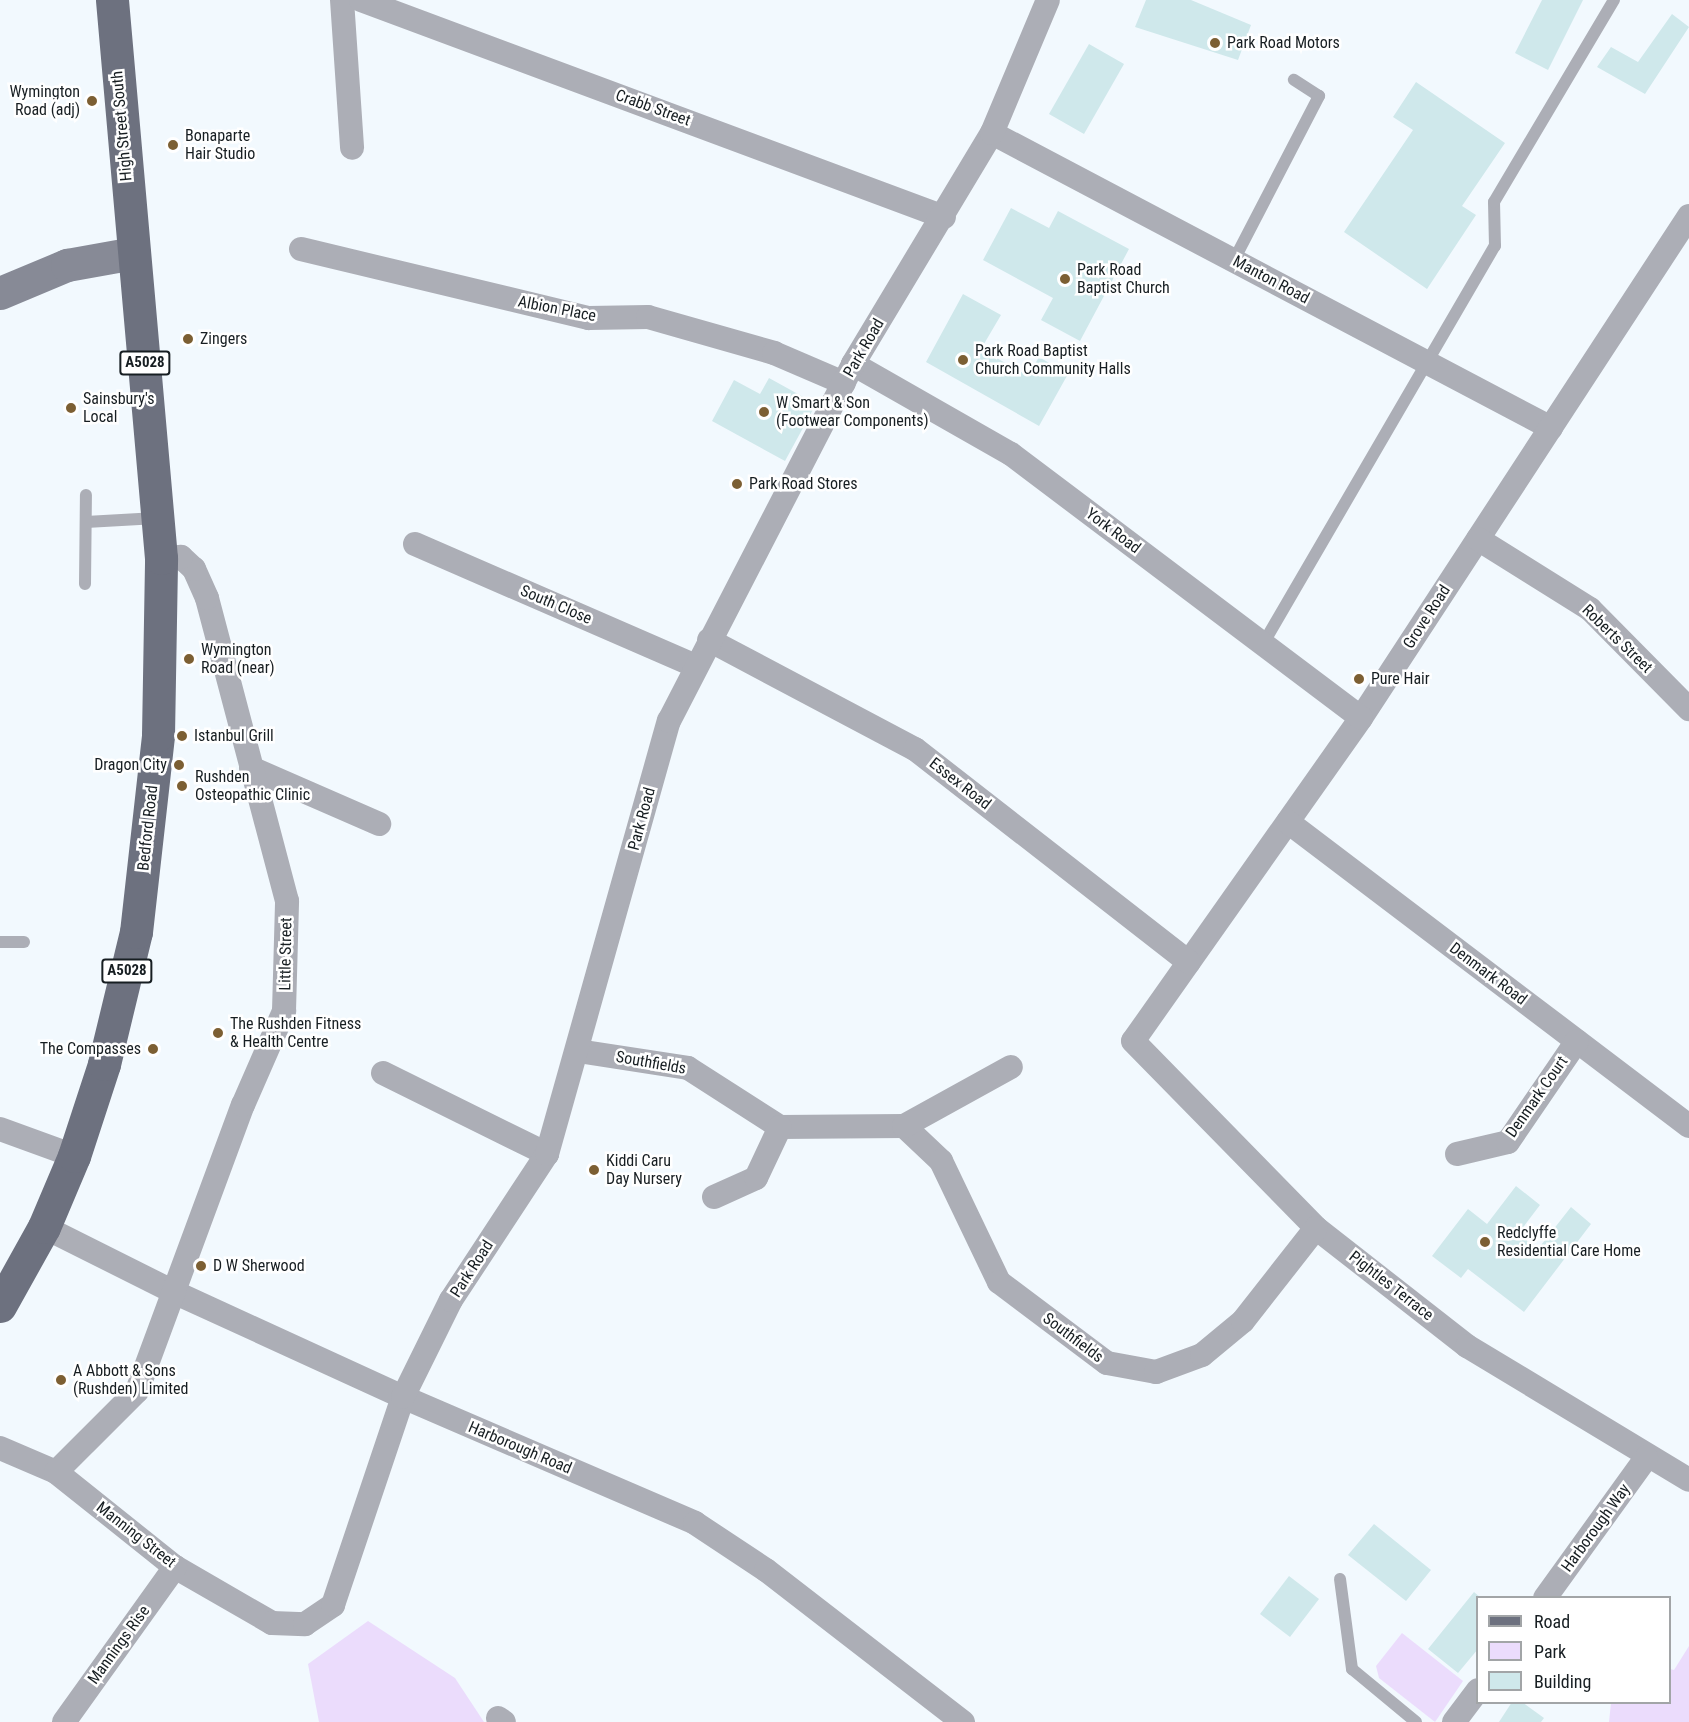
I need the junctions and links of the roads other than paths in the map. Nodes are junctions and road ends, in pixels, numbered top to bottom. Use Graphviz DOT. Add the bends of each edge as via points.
graph roads {
  1 [pos="112,0"];
  2 [pos="342,0"];
  3 [pos="361,0"];
  4 [pos="1048,0"];
  5 [pos="1614,0"];
  6 [pos="1294,80"];
  7 [pos="992,133"];
  8 [pos="352,148"];
  9 [pos="1689,216"];
  10 [pos="944,217"];
  11 [pos="301,249"];
  12 [pos="134,253"];
  13 [pos="1234,260"];
  14 [pos="0,293"];
  15 [pos="1429,363"];
  16 [pos="848,373"];
  17 [pos="1551,428"];
  18 [pos="86,495"];
  19 [pos="158,518"];
  20 [pos="86,522"];
  21 [pos="1478,539"];
  22 [pos="415,544"];
  23 [pos="161,558"];
  24 [pos="85,584"];
  25 [pos="709,640"];
  26 [pos="1263,644"];
  27 [pos="696,666"];
  28 [pos="1689,709"];
  29 [pos="1361,718"];
  30 [pos="250,768"];
  31 [pos="1288,822"];
  32 [pos="379,824"];
  33 [pos="0,942"];
  34 [pos="24,942"];
  35 [pos="1189,962"];
  36 [pos="1133,1041"];
  37 [pos="1577,1041"];
  38 [pos="578,1051"];
  39 [pos="1011,1067"];
  40 [pos="382,1073"];
  41 [pos="904,1126"];
  42 [pos="1689,1126"];
  43 [pos="780,1127"];
  44 [pos="0,1129"];
  45 [pos="548,1154"];
  46 [pos="1457,1154"];
  47 [pos="74,1156"];
  48 [pos="714,1197"];
  49 [pos="44,1227"];
  50 [pos="1316,1228"];
  51 [pos="176,1293"];
  52 [pos="0,1306"];
  53 [pos="403,1397"];
  54 [pos="0,1448"];
  55 [pos="1646,1458"];
  56 [pos="56,1472"];
  57 [pos="1689,1480"];
  58 [pos="175,1567"];
  59 [pos="1340,1579"];
  60 [pos="1546,1596"];
  61 [pos="272,1623"];
  62 [pos="1476,1693"];
  63 [pos="64,1722"];
  64 [pos="963,1722"];
  65 [pos="1416,1722"];
  66 [pos="1454,1722"];
  1 -- 12 [label="main road, High Street South / A5028"];
  2 -- 8 [label="street"];
  3 -- 10 [label="street, Crabb Street"];
  4 -- 7 [label="street, Park Road"];
  5 -- 15 [label="lane" via="1494,202 1495,246"];
  6 -- 13 [label="lane" via="1319,96"];
  7 -- 10 [label="street, Park Road"];
  7 -- 13 [label="street, Manton Road"];
  9 -- 17 [label="street, Grove Road"];
  10 -- 16 [label="street, Park Road"];
  11 -- 16 [label="street, Albion Place" via="589,318 648,317"];
  12 -- 14 [label="street" via="67,266"];
  12 -- 19 [label="main road, Bedford Road / A5028"];
  13 -- 15 [label="street, Manton Road"];
  15 -- 17 [label="street, Manton Road"];
  15 -- 26 [label="lane"];
  16 -- 25 [label="street, Park Road"];
  16 -- 26 [label="street, York Road" via="1011,454"];
  17 -- 21 [label="street, Grove Road"];
  18 -- 20 [label="lane"];
  19 -- 20 [label="lane"];
  19 -- 23 [label="main road, Bedford Road / A5028"];
  20 -- 24 [label="lane"];
  21 -- 28 [label="street, Roberts Street" via="1590,609"];
  21 -- 29 [label="street, Grove Road"];
  22 -- 27 [label="street, South Close"];
  23 -- 30 [label="street, Little Street" via="181,557 188,563 207,598"];
  23 -- 47 [label="main road, Bedford Road / A5028" via="158,735 136,932 104,1064"];
  25 -- 27 [label="street, Park Road"];
  25 -- 35 [label="street, Essex Road" via="915,749"];
  26 -- 29 [label="street, York Road"];
  27 -- 38 [label="street, Park Road" via="669,721"];
  29 -- 31 [label="street, Grove Road"];
  30 -- 32 [label="street"];
  30 -- 51 [label="street, Little Street" via="287,901 284,1011 243,1105"];
  31 -- 35 [label="street, Grove Road"];
  31 -- 37 [label="street, Denmark Road"];
  33 -- 34 [label="lane"];
  35 -- 36 [label="street, Grove Road"];
  36 -- 50 [label="street, Pightles Terrace"];
  37 -- 42 [label="street, Denmark Road"];
  37 -- 46 [label="street, Denmark Court" via="1508,1142"];
  38 -- 43 [label="street, Southfields" via="688,1068"];
  38 -- 45 [label="street, Park Road"];
  39 -- 41 [label="street"];
  40 -- 45 [label="street"];
  41 -- 43 [label="street"];
  41 -- 50 [label="street, Southfields" via="941,1161 999,1282 1107,1364 1156,1372 1202,1355 1243,1322"];
  43 -- 48 [label="street" via="756,1178"];
  44 -- 47 [label="street"];
  45 -- 53 [label="street, Park Road" via="451,1300"];
  47 -- 49 [label="main road, Bedford Road / A5028"];
  49 -- 51 [label="street, Harborough Road"];
  49 -- 52 [label="main road, Bedford Road / A5028"];
  50 -- 55 [label="street, Pightles Terrace" via="1467,1346"];
  51 -- 53 [label="street, Harborough Road"];
  51 -- 56 [label="street, Little Street" via="136,1391"];
  53 -- 61 [label="street, Park Road" via="333,1605 305,1624"];
  53 -- 64 [label="street, Harborough Road" via="695,1523 766,1570"];
  54 -- 56 [label="street, Manning Street"];
  55 -- 57 [label="street, Pightles Terrace"];
  55 -- 60 [label="street, Harborough Way"];
  56 -- 58 [label="street, Manning Street"];
  58 -- 61 [label="street, Manning Street"];
  58 -- 63 [label="street, Mannings Rise"];
  59 -- 65 [label="lane" via="1352,1668"];
  62 -- 66 [label="street"];
}
